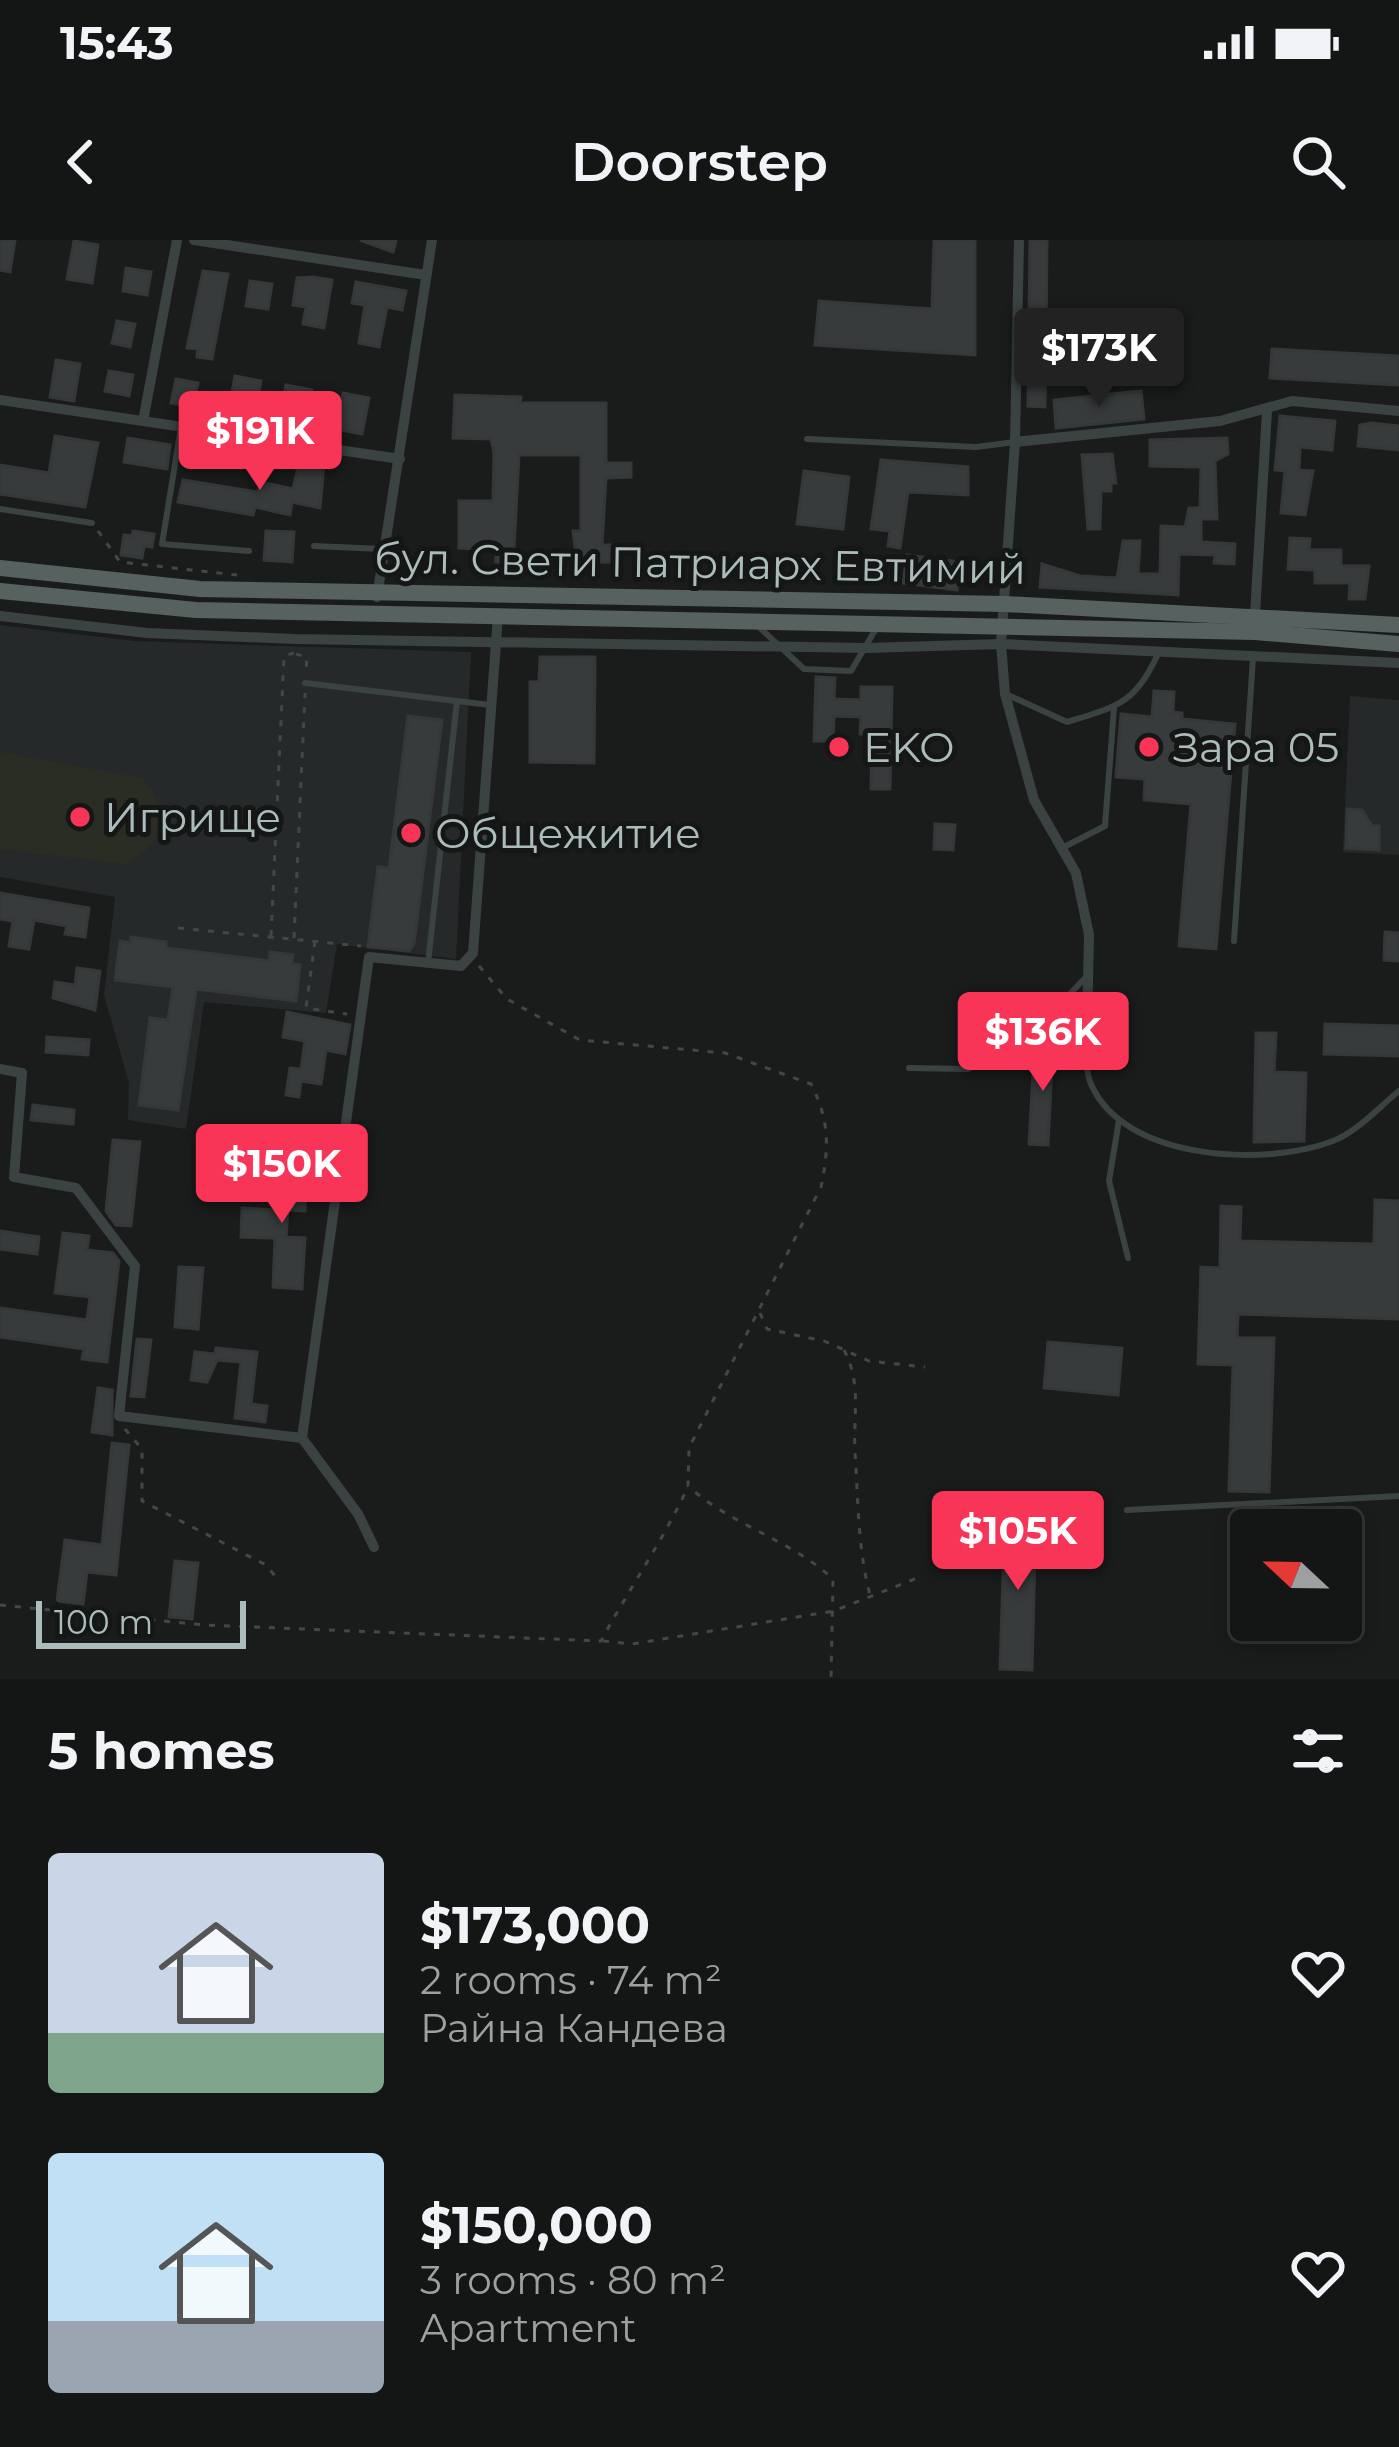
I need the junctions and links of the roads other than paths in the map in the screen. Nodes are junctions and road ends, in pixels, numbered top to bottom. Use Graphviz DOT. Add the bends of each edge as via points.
graph roads {
  1 [pos="177,240"];
  2 [pos="194,240"];
  3 [pos="432,240"];
  4 [pos="1019,240"];
  5 [pos="426,275"];
  6 [pos="0,400"];
  7 [pos="1267,411"];
  8 [pos="1399,411"];
  9 [pos="143,422"];
  10 [pos="182,427"];
  11 [pos="807,439"];
  12 [pos="1015,442"];
  13 [pos="400,459"];
  14 [pos="0,509"];
  15 [pos="92,523"];
  16 [pos="314,546"];
  17 [pos="386,549"];
  18 [pos="249,551"];
  19 [pos="0,568"];
  20 [pos="0,591"];
  21 [pos="378,591"];
  22 [pos="1005,604"];
  23 [pos="375,612"];
  24 [pos="1256,614"];
  25 [pos="0,616"];
  26 [pos="498,616"];
  27 [pos="756,623"];
  28 [pos="879,625"];
  29 [pos="1399,625"];
  30 [pos="1001,636"];
  31 [pos="499,642"];
  32 [pos="1399,644"];
  33 [pos="779,646"];
  34 [pos="866,648"];
  35 [pos="1159,652"];
  36 [pos="1253,655"];
  37 [pos="1399,663"];
  38 [pos="305,683"];
  39 [pos="1005,694"];
  40 [pos="457,701"];
  41 [pos="494,706"];
  42 [pos="1114,708"];
  43 [pos="1062,848"];
  44 [pos="1234,941"];
  45 [pos="428,963"];
  46 [pos="1088,974"];
  47 [pos="1087,1029"];
  48 [pos="909,1068"];
  49 [pos="0,1069"];
  50 [pos="1399,1091"];
  51 [pos="1119,1120"];
  52 [pos="1128,1258"];
  53 [pos="302,1438"];
  54 [pos="1399,1496"];
  55 [pos="1127,1510"];
  56 [pos="374,1547"];
  1 -- 9 [label="street"];
  2 -- 5 [label="street"];
  3 -- 5 [label="street"];
  4 -- 12 [label="street"];
  5 -- 13 [label="street"];
  6 -- 9 [label="street"];
  7 -- 8 [label="street" via="1292,401"];
  7 -- 12 [label="street"];
  7 -- 24 [label="street"];
  9 -- 10 [label="street"];
  10 -- 13 [label="street"];
  10 -- 18 [label="lane" via="162,544"];
  11 -- 12 [label="lane"];
  12 -- 22 [label="street"];
  13 -- 17 [label="street"];
  14 -- 15 [label="lane"];
  16 -- 17 [label="lane"];
  17 -- 21 [label="street"];
  19 -- 21 [label="main road, бул. Свети Патриарх Евтимий" via="200,589"];
  20 -- 23 [label="main road, бул. Свети Патриарх Евтимий" via="196,610"];
  21 -- 22 [label="main road, бул. Свети Патриарх Евтимий"];
  21 -- 23 [label="street"];
  22 -- 24 [label="main road, бул. Свети Патриарх Евтимий"];
  22 -- 30 [label="street"];
  23 -- 26 [label="main road, бул. Свети Патриарх Евтимий"];
  24 -- 29 [label="main road, бул. Свети Патриарх Евтимий"];
  25 -- 31 [label="street" via="147,633"];
  26 -- 27 [label="main road, бул. Свети Патриарх Евтимий"];
  26 -- 31 [label="street"];
  27 -- 28 [label="main road, бул. Свети Патриарх Евтимий"];
  27 -- 33 [label="lane"];
  28 -- 30 [label="main road, бул. Свети Патриарх Евтимий"];
  28 -- 34 [label="lane"];
  30 -- 32 [label="main road, бул. Свети Патриарх Евтимий" via="1255,632"];
  30 -- 34 [label="street"];
  30 -- 35 [label="street"];
  30 -- 39 [label="street"];
  31 -- 33 [label="street"];
  31 -- 41 [label="street"];
  33 -- 34 [label="street"];
  33 -- 34 [label="lane" via="804,669 851,670"];
  35 -- 36 [label="street"];
  35 -- 42 [label="lane" via="1140,692"];
  36 -- 37 [label="street"];
  36 -- 44 [label="lane"];
  38 -- 40 [label="lane"];
  39 -- 42 [label="lane" via="1067,722"];
  39 -- 43 [label="street" via="1034,800"];
  40 -- 41 [label="lane"];
  40 -- 45 [label="lane"];
  41 -- 45 [label="street" via="473,953 461,966"];
  42 -- 43 [label="lane" via="1105,826"];
  43 -- 46 [label="street" via="1085,914"];
  45 -- 53 [label="street" via="369,957"];
  46 -- 47 [label="street"];
  46 -- 48 [label="lane" via="1003,1053 968,1070"];
  47 -- 51 [label="lane" via="1088,1078"];
  49 -- 53 [label="street" via="22,1073 14,1178 76,1188 135,1266 119,1416"];
  50 -- 51 [label="lane" via="1339,1139 1298,1152 1210,1155"];
  51 -- 52 [label="lane" via="1108,1181"];
  53 -- 56 [label="street"];
  54 -- 55 [label="lane"];
}
